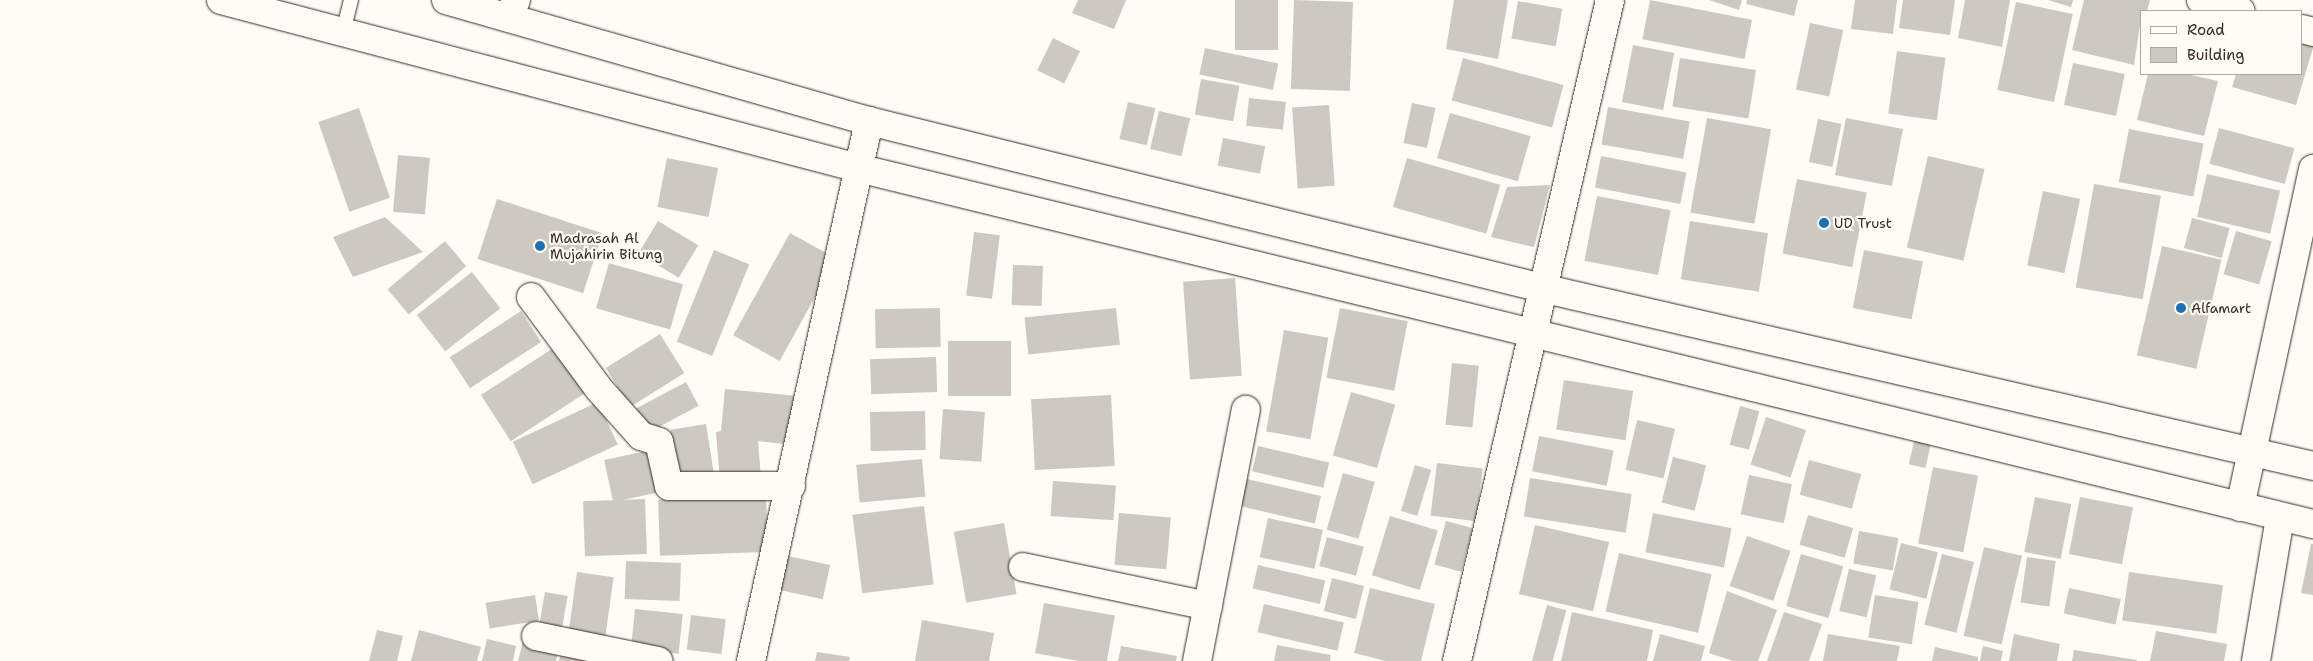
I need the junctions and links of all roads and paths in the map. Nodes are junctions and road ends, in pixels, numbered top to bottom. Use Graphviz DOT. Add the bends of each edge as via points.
graph roads {
  1 [pos="221,0"];
  2 [pos="351,0"];
  3 [pos="446,0"];
  4 [pos="1610,0"];
  5 [pos="2201,0"];
  6 [pos="513,9"];
  7 [pos="2236,10"];
  8 [pos="344,32"];
  9 [pos="868,122"];
  10 [pos="862,169"];
  11 [pos="2313,169"];
  12 [pos="1546,289"];
  13 [pos="531,297"];
  14 [pos="1534,335"];
  15 [pos="1246,410"];
  16 [pos="2249,451"];
  17 [pos="2313,466"];
  18 [pos="790,486"];
  19 [pos="2240,507"];
  20 [pos="2280,517"];
  21 [pos="2313,524"];
  22 [pos="1023,567"];
  23 [pos="1208,606"];
  24 [pos="536,636"];
  25 [pos="658,661"];
  26 [pos="751,661"];
  27 [pos="1197,661"];
  28 [pos="1456,661"];
  29 [pos="2256,661"];
  1 -- 8 [label="street"];
  2 -- 8 [label="lane"];
  3 -- 6 [label="street"];
  4 -- 12 [label="street"];
  5 -- 7 [label="street"];
  6 -- 9 [label="street"];
  8 -- 10 [label="street"];
  9 -- 10 [label="street"];
  9 -- 12 [label="street"];
  10 -- 14 [label="street"];
  10 -- 18 [label="street"];
  11 -- 16 [label="street"];
  12 -- 14 [label="street"];
  12 -- 16 [label="street"];
  13 -- 18 [label="street" via="599,390 641,436 660,442 669,486"];
  14 -- 19 [label="street"];
  14 -- 28 [label="street"];
  15 -- 23 [label="street"];
  16 -- 17 [label="street"];
  16 -- 19 [label="street"];
  18 -- 26 [label="street"];
  19 -- 20 [label="street"];
  20 -- 21 [label="street"];
  20 -- 29 [label="street"];
  22 -- 23 [label="street"];
  23 -- 27 [label="street"];
  24 -- 25 [label="street"];
}
